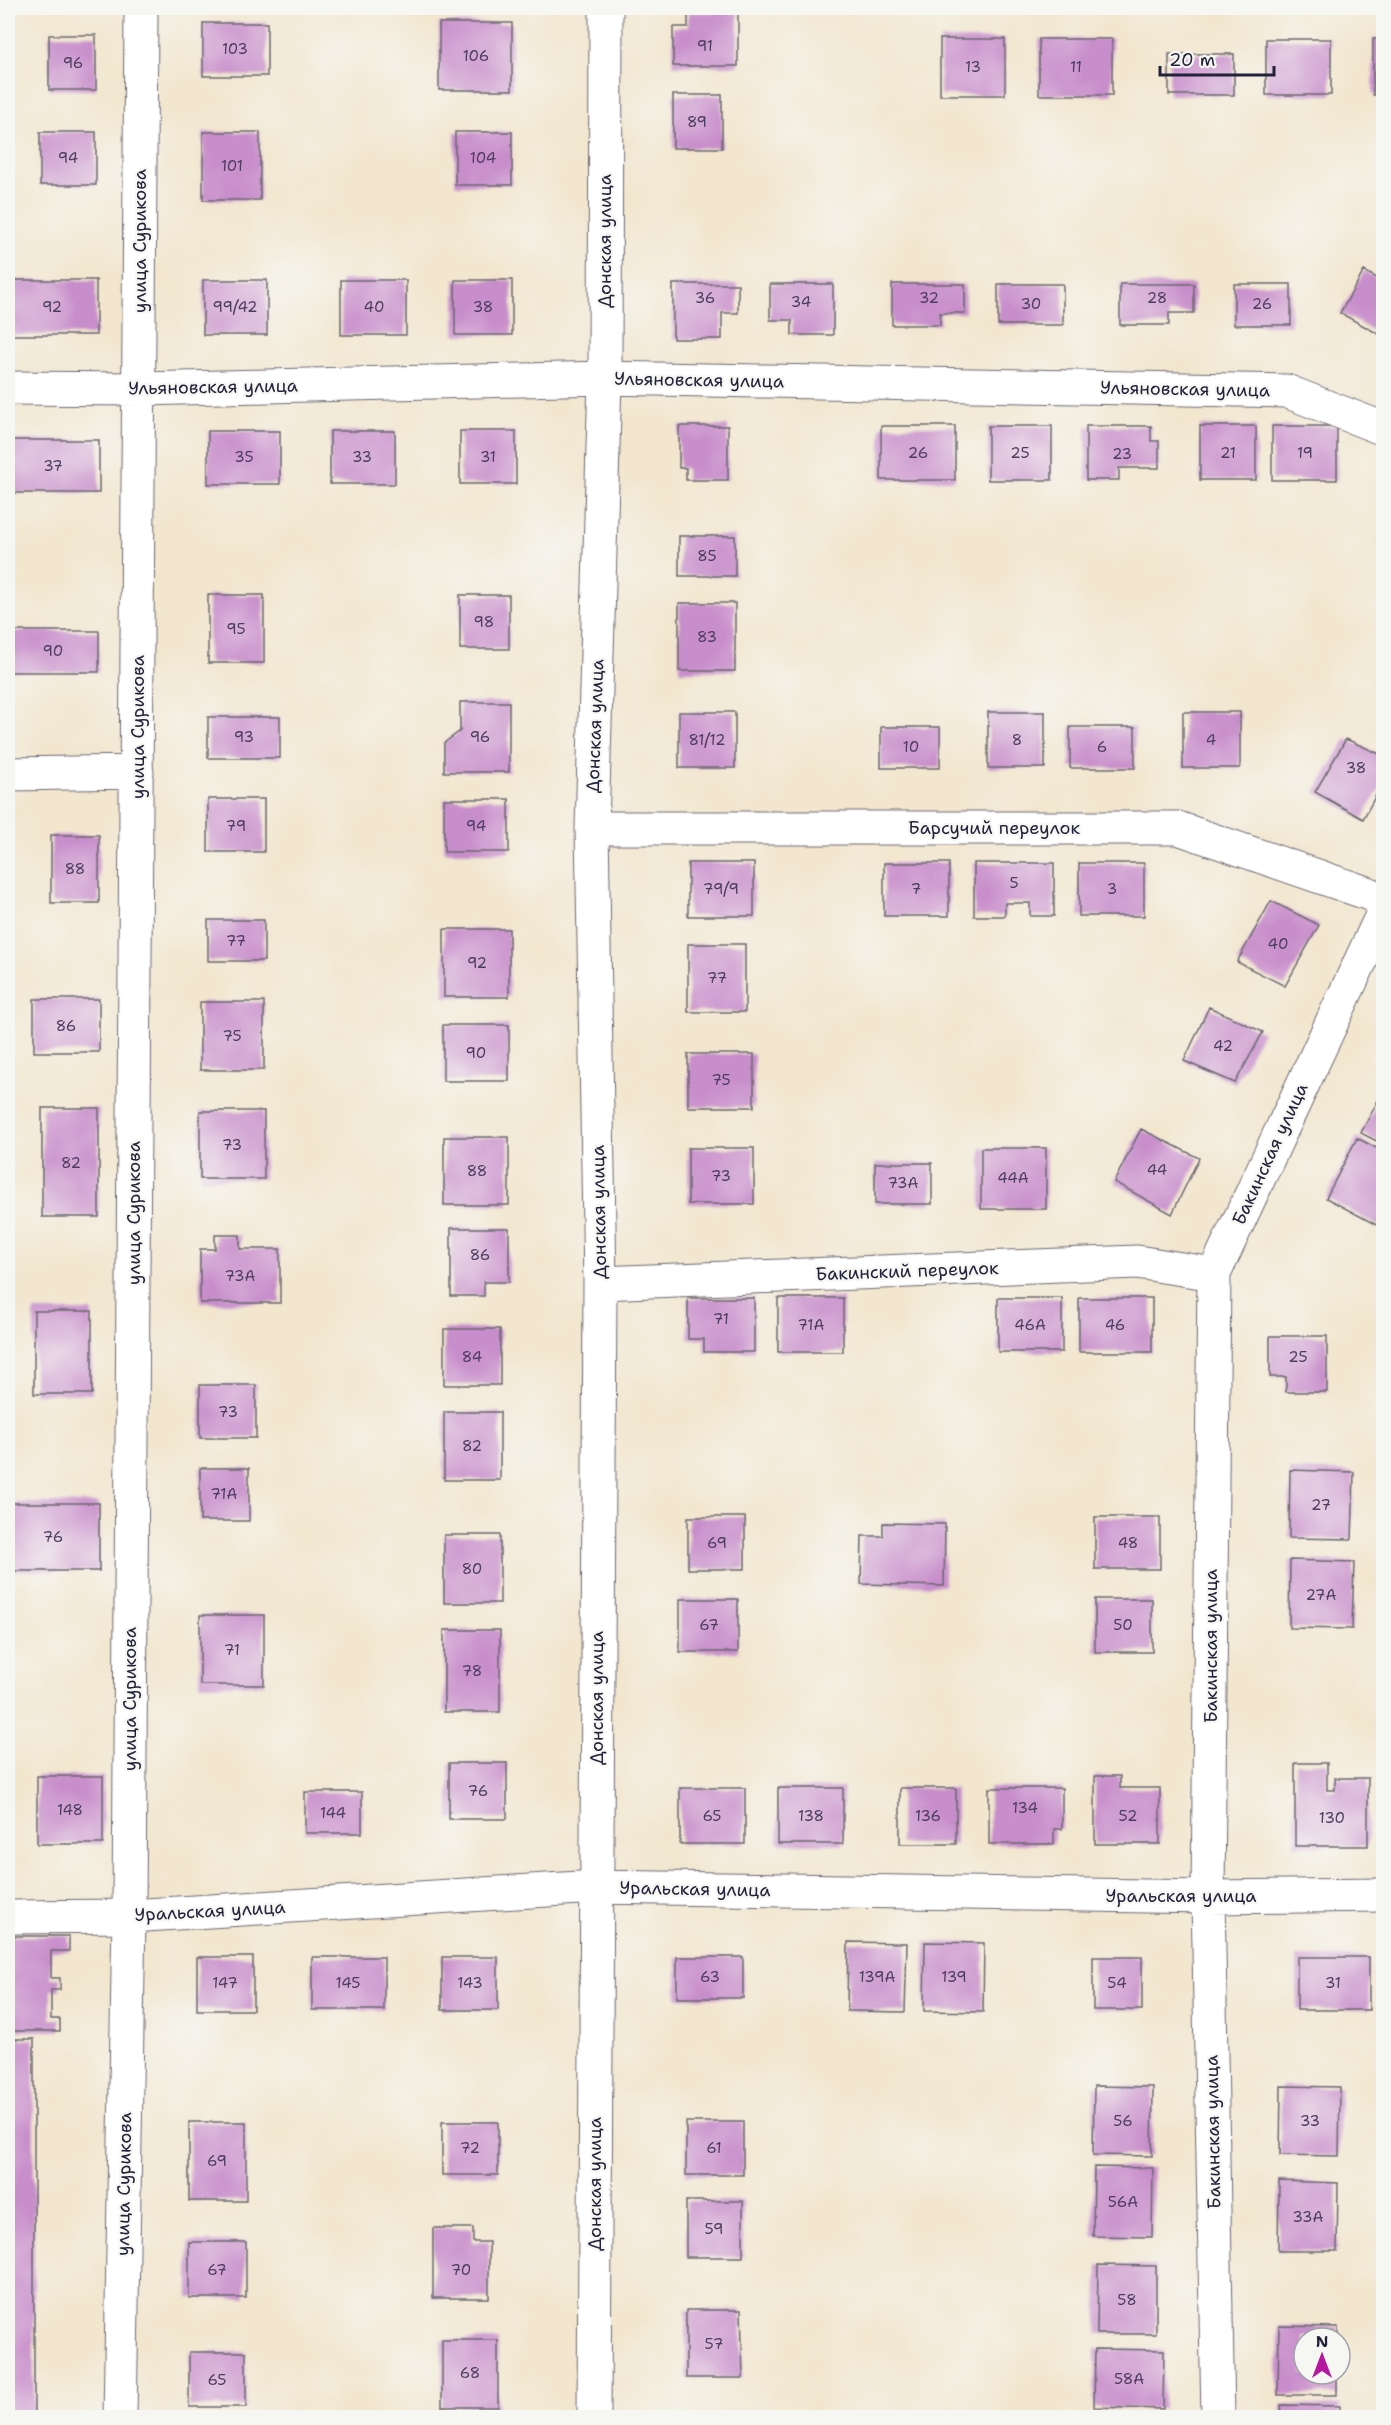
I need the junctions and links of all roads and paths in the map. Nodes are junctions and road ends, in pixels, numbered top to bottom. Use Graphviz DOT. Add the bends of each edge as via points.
graph roads {
  1 [pos="141,8"];
  2 [pos="606,8"];
  3 [pos="605,378"];
  4 [pos="8,388"];
  5 [pos="140,389"];
  6 [pos="1383,429"];
  7 [pos="137,772"];
  8 [pos="8,774"];
  9 [pos="592,828"];
  10 [pos="1383,899"];
  11 [pos="1383,911"];
  12 [pos="1214,1274"];
  13 [pos="600,1283"];
  14 [pos="596,1887"];
  15 [pos="1383,1895"];
  16 [pos="1208,1897"];
  17 [pos="129,1916"];
  18 [pos="8,1917"];
  19 [pos="120,2418"];
  20 [pos="594,2418"];
  21 [pos="1218,2418"];
  1 -- 5 [label="street, улица Сурикова"];
  2 -- 3 [label="street, Донская улица"];
  3 -- 5 [label="street, Ульяновская улица"];
  3 -- 6 [label="street, Ульяновская улица" via="1286,391"];
  3 -- 9 [label="street, Донская улица"];
  4 -- 5 [label="street, Ульяновская улица"];
  5 -- 7 [label="street, улица Сурикова"];
  7 -- 8 [label="street"];
  7 -- 17 [label="street, улица Сурикова"];
  9 -- 10 [label="street, Барсучий переулок" via="1178,828"];
  9 -- 13 [label="street, Донская улица"];
  11 -- 12 [label="street, Бакинская улица"];
  12 -- 13 [label="street, Бакинский переулок" via="1137,1262"];
  12 -- 16 [label="street, Бакинская улица"];
  13 -- 14 [label="street, Донская улица"];
  14 -- 16 [label="street, Уральская улица"];
  14 -- 17 [label="street, Уральская улица"];
  14 -- 20 [label="street, Донская улица"];
  15 -- 16 [label="street, Уральская улица"];
  16 -- 21 [label="street, Бакинская улица"];
  17 -- 18 [label="street, Уральская улица"];
  17 -- 19 [label="street, улица Сурикова"];
}
